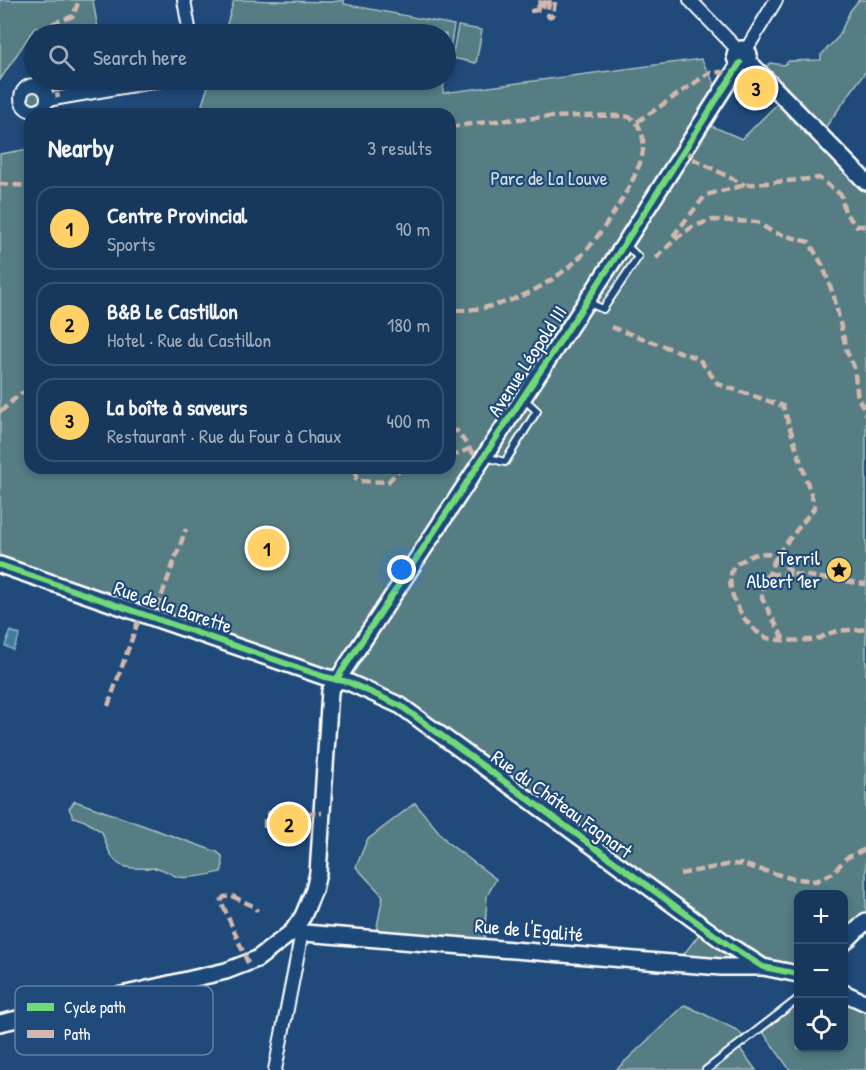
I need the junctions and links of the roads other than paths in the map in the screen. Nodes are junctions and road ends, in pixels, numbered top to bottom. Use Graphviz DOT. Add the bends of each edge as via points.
graph roads {
  1 [pos="184,0"];
  2 [pos="690,0"];
  3 [pos="776,0"];
  4 [pos="188,24"];
  5 [pos="743,56"];
  6 [pos="105,90"];
  7 [pos="47,100"];
  8 [pos="866,182"];
  9 [pos="0,565"];
  10 [pos="338,678"];
  11 [pos="866,921"];
  12 [pos="297,932"];
  13 [pos="848,938"];
  14 [pos="763,967"];
  15 [pos="794,973"];
  16 [pos="161,986"];
  17 [pos="848,995"];
  18 [pos="794,1002"];
  19 [pos="866,1003"];
  20 [pos="15,1020"];
  21 [pos="0,1023"];
  22 [pos="275,1070"];
  23 [pos="706,1070"];
  1 -- 4 [label="street"];
  2 -- 5 [label="street"];
  3 -- 5 [label="street"];
  5 -- 8 [label="street"];
  5 -- 10 [label="street, Avenue Léopold III" via="625,243"];
  6 -- 7 [label="street"];
  9 -- 10 [label="street, Rue de la Barette"];
  10 -- 12 [label="street, Avenue Léopold III" via="328,700 318,873"];
  10 -- 14 [label="street, Rue du Château Fagnart" via="401,706"];
  11 -- 13 [label="street"];
  12 -- 14 [label="street, Rue de l'Egalité" via="721,967"];
  12 -- 16 [label="street" via="257,959 226,971"];
  12 -- 22 [label="street"];
  14 -- 15 [label="street"];
  17 -- 19 [label="street"];
  18 -- 23 [label="lane"];
  20 -- 21 [label="street"];
}
